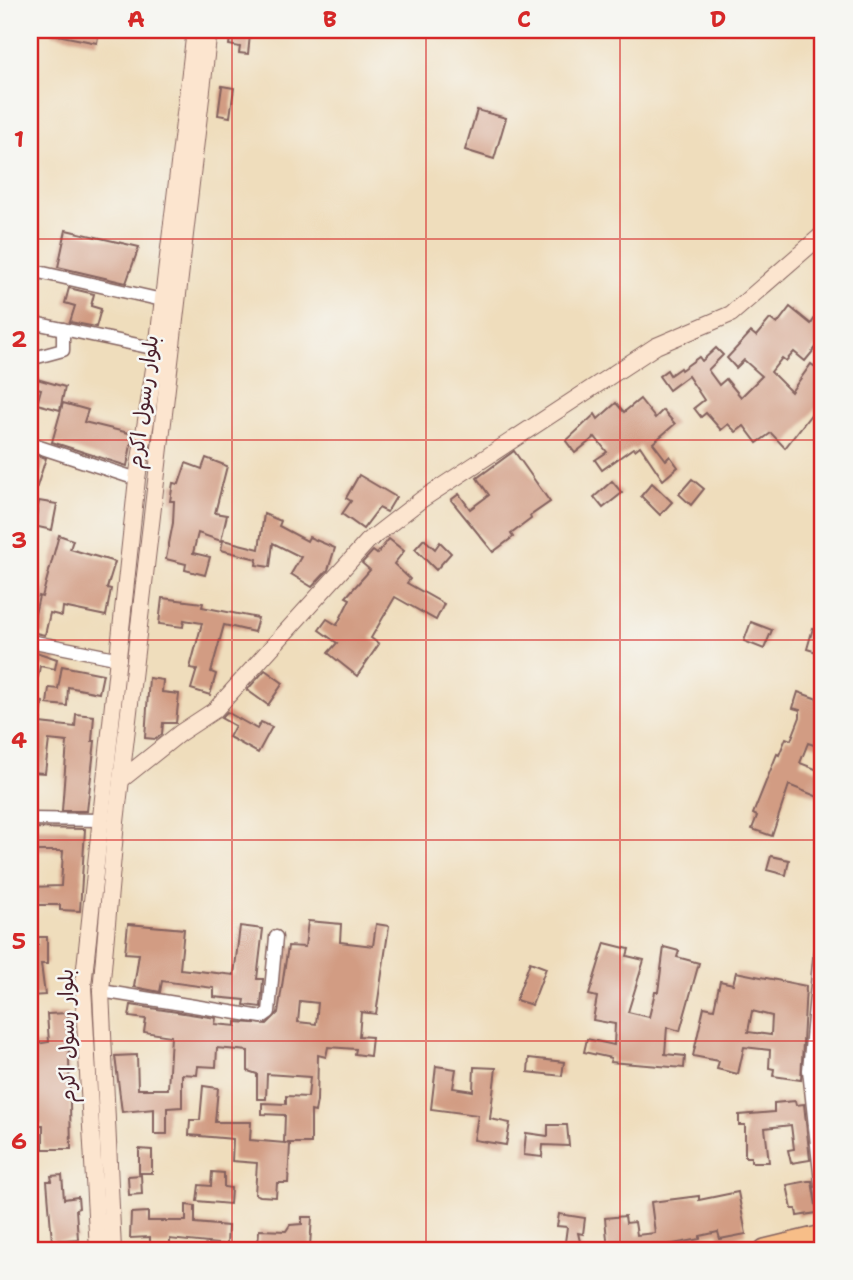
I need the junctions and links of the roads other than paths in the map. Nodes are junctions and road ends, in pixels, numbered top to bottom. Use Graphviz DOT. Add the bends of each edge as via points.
graph roads {
  1 [pos="195,30"];
  2 [pos="209,30"];
  3 [pos="823,234"];
  4 [pos="30,270"];
  5 [pos="162,300"];
  6 [pos="30,322"];
  7 [pos="63,329"];
  8 [pos="157,349"];
  9 [pos="30,359"];
  10 [pos="30,444"];
  11 [pos="137,479"];
  12 [pos="30,641"];
  13 [pos="120,659"];
  14 [pos="112,780"];
  15 [pos="30,818"];
  16 [pos="101,820"];
  17 [pos="823,921"];
  18 [pos="276,937"];
  19 [pos="101,990"];
  20 [pos="823,1201"];
  21 [pos="823,1236"];
  22 [pos="98,1250"];
  23 [pos="113,1250"];
  24 [pos="765,1250"];
  1 -- 5 [label="main road, بلوار رسول اکرم"];
  2 -- 14 [label="main road, بلوار رسول اکرم"];
  3 -- 14 [label="main road" via="731,314 656,346 368,541 215,710"];
  4 -- 5 [label="street"];
  5 -- 8 [label="main road, بلوار رسول اکرم"];
  6 -- 7 [label="street"];
  7 -- 8 [label="street"];
  7 -- 9 [label="street" via="63,350"];
  8 -- 11 [label="main road, بلوار رسول اکرم"];
  10 -- 11 [label="street"];
  11 -- 13 [label="main road, بلوار رسول اکرم"];
  12 -- 13 [label="street"];
  13 -- 14 [label="main road, بلوار رسول اکرم"];
  14 -- 16 [label="main road, بلوار رسول اکرم"];
  14 -- 19 [label="main road, بلوار رسول اکرم"];
  15 -- 16 [label="street"];
  16 -- 22 [label="main road, بلوار رسول اکرم" via="83,986"];
  17 -- 20 [label="street" via="809,1070"];
  18 -- 19 [label="street" via="270,1012 262,1017"];
  19 -- 23 [label="main road, بلوار رسول اکرم"];
  21 -- 24 [label="highway"];
}
